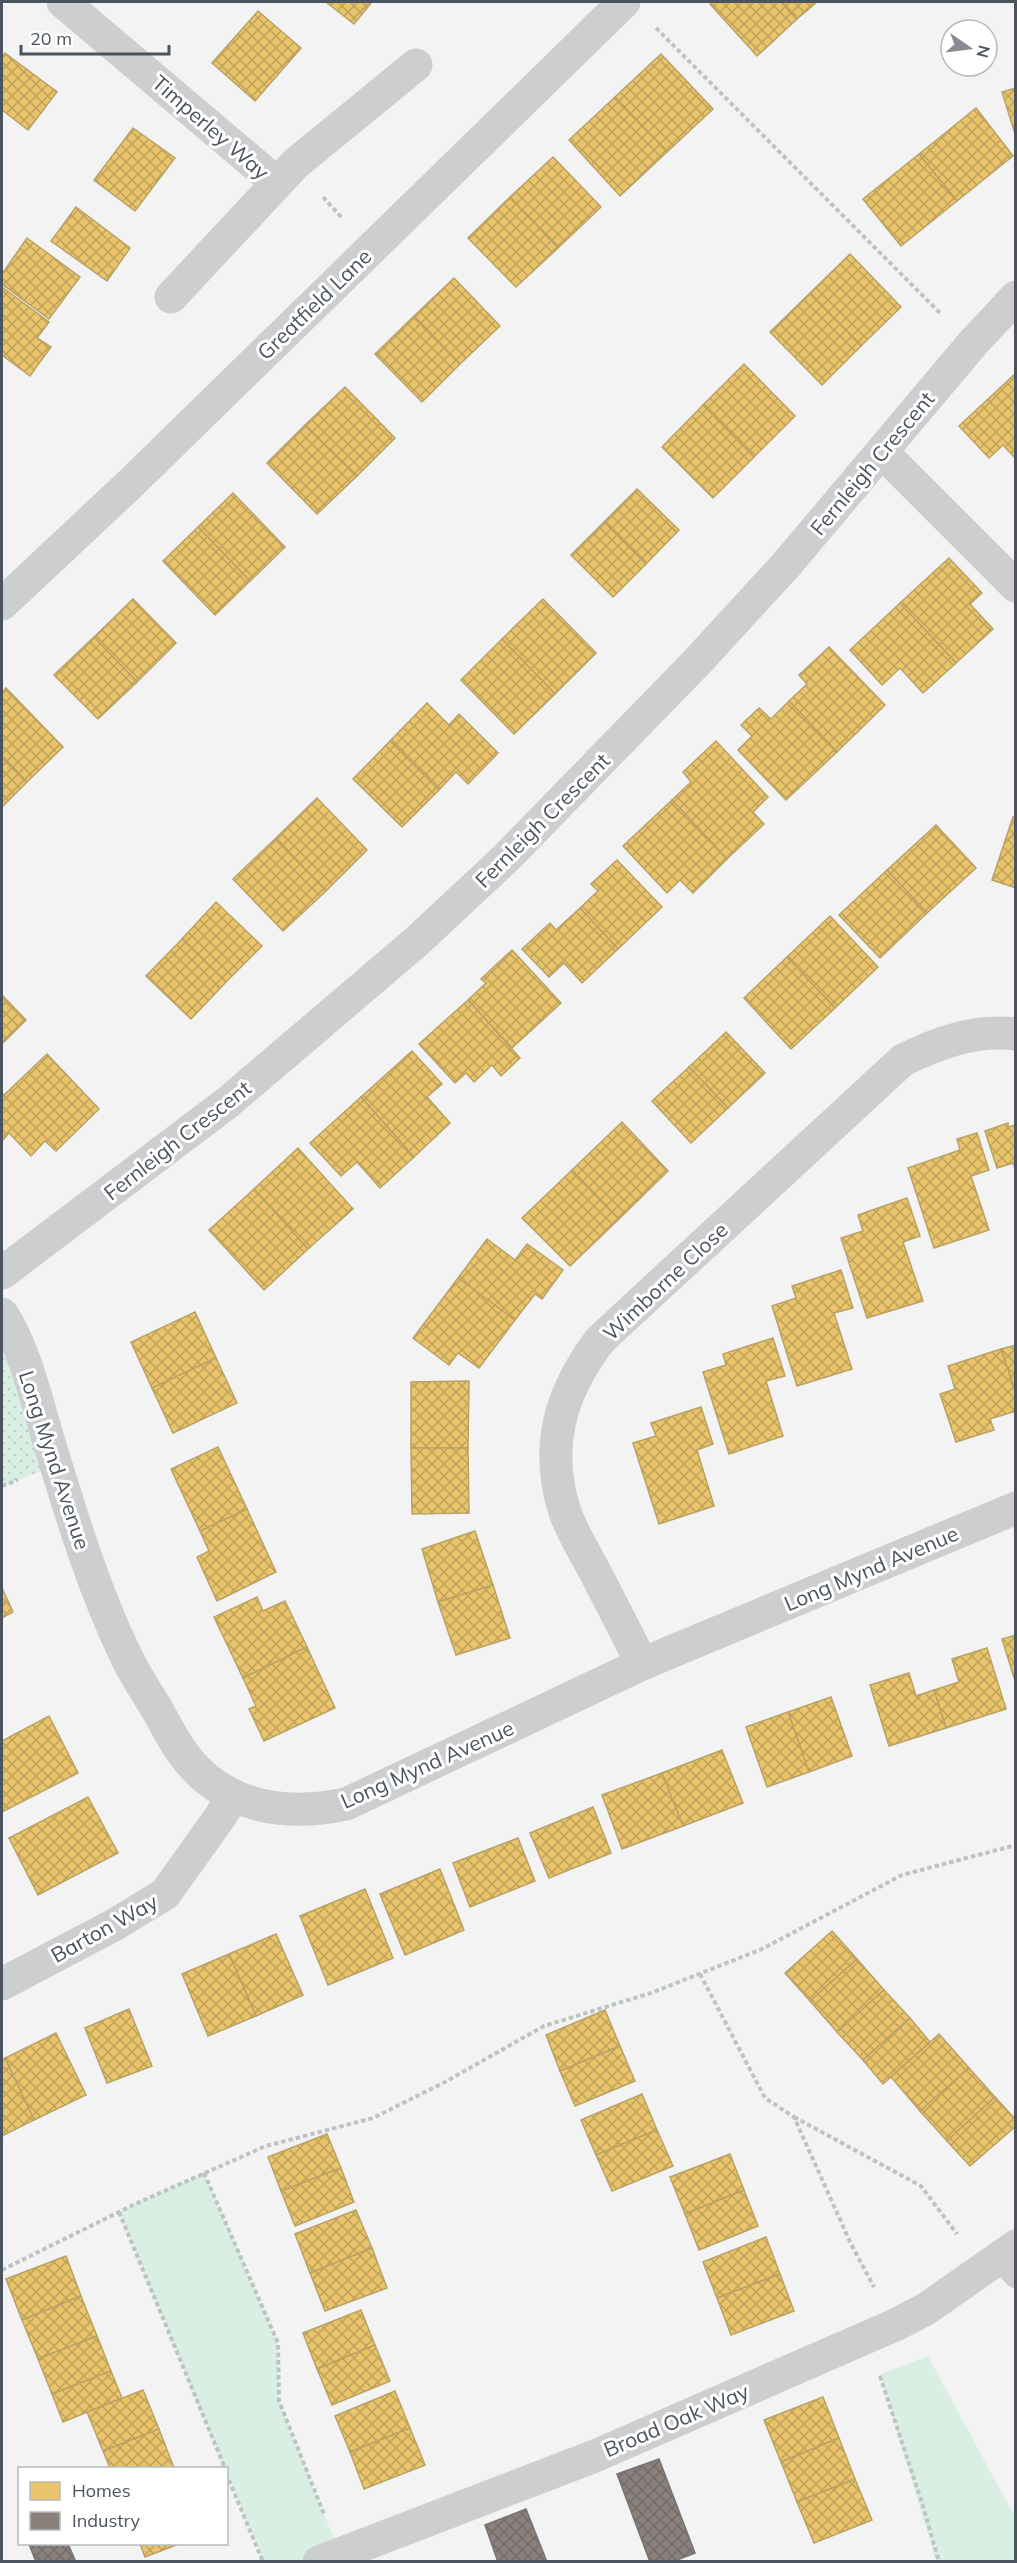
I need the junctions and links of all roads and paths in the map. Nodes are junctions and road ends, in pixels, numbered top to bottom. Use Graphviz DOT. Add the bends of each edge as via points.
graph roads {
  1 [pos="63,2"];
  2 [pos="624,2"];
  3 [pos="652,24"];
  4 [pos="416,65"];
  5 [pos="286,174"];
  6 [pos="370,249"];
  7 [pos="171,297"];
  8 [pos="1016,297"];
  9 [pos="973,343"];
  10 [pos="882,452"];
  11 [pos="1016,585"];
  12 [pos="2,604"];
  13 [pos="1016,1034"];
  14 [pos="2,1273"];
  15 [pos="2,1314"];
  16 [pos="1016,1508"];
  17 [pos="642,1664"];
  18 [pos="233,1796"];
  19 [pos="1016,1845"];
  20 [pos="700,1974"];
  21 [pos="2,1984"];
  22 [pos="794,2117"];
  23 [pos="204,2173"];
  24 [pos="119,2212"];
  25 [pos="1004,2262"];
  26 [pos="2,2270"];
  27 [pos="881,2331"];
  28 [pos="224,2467"];
  29 [pos="228,2476"];
  30 [pos="329,2558"];
  31 [pos="263,2562"];
  32 [pos="939,2562"];
  1 -- 5 [label="street, Timperley Way"];
  2 -- 6 [label="street, Greatfield Lane"];
  3 -- 9 [label="path"];
  4 -- 5 [label="street"];
  5 -- 6 [label="path"];
  5 -- 7 [label="street"];
  6 -- 12 [label="street, Greatfield Lane"];
  8 -- 9 [label="street, Fernleigh Crescent"];
  9 -- 10 [label="street, Fernleigh Crescent"];
  10 -- 11 [label="street"];
  10 -- 14 [label="street, Fernleigh Crescent" via="696,663 490,873 331,1017 227,1103"];
  13 -- 17 [label="street, Wimborne Close" via="971,1035 936,1044 903,1060 600,1340 581,1365 558,1424 558,1484 566,1514"];
  15 -- 18 [label="street, Long Mynd Avenue" via="27,1372 88,1562 126,1657 188,1762"];
  16 -- 17 [label="street, Long Mynd Avenue"];
  17 -- 18 [label="street, Long Mynd Avenue" via="346,1804 288,1811"];
  18 -- 21 [label="street, Barton Way" via="165,1894"];
  19 -- 20 [label="path" via="902,1875 762,1949"];
  20 -- 22 [label="path" via="765,2098"];
  20 -- 23 [label="path" via="544,2026 373,2118 266,2146"];
  22 -- 25 [label="path" via="921,2186"];
  22 -- 27 [label="path" via="851,2244"];
  23 -- 24 [label="path"];
  23 -- 30 [label="path" via="278,2343 279,2401"];
  24 -- 26 [label="path"];
  24 -- 28 [label="path"];
  25 -- 27 [label="street, Broad Oak Way"];
  27 -- 30 [label="street, Broad Oak Way" via="595,2456"];
  27 -- 32 [label="path"];
  29 -- 31 [label="path"];
}
